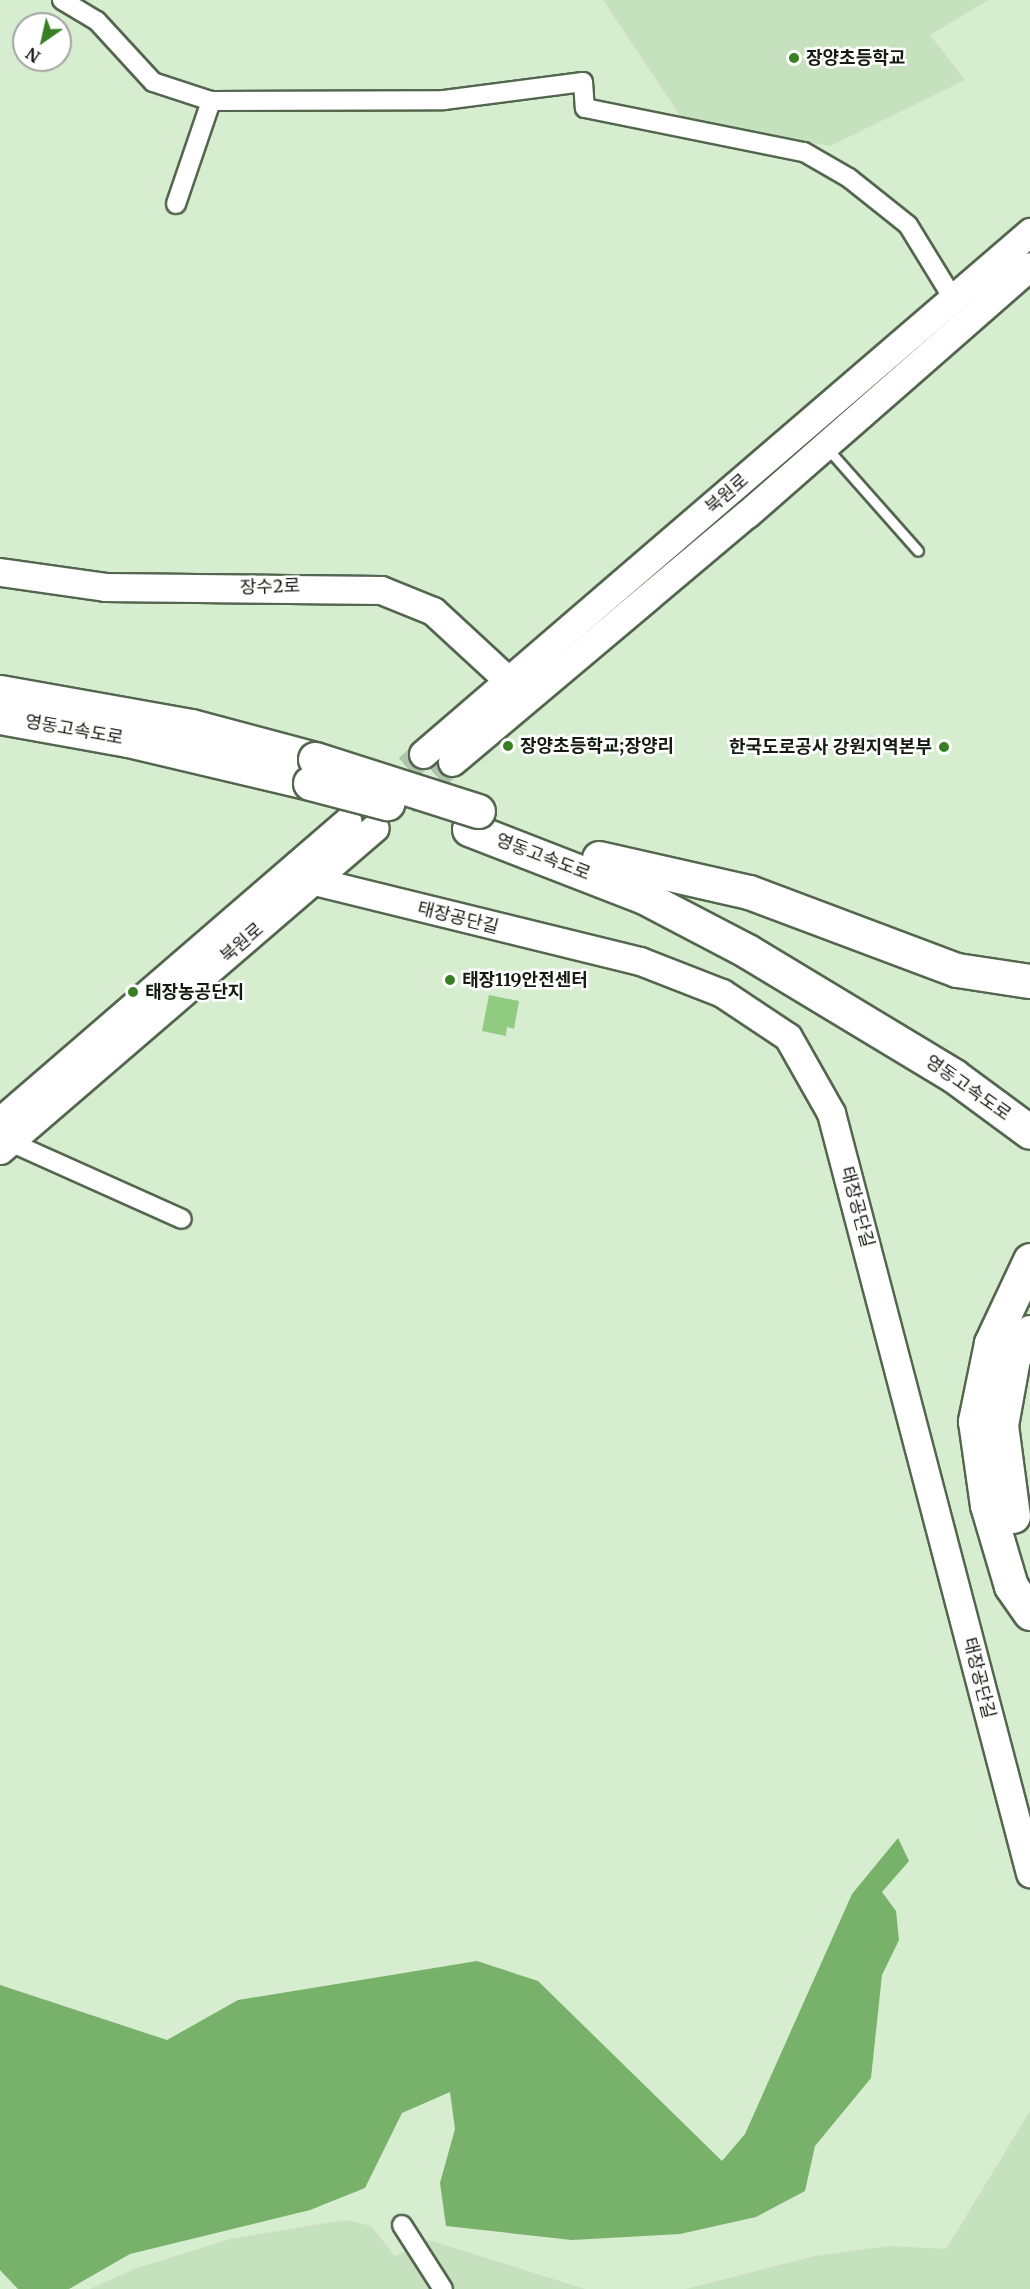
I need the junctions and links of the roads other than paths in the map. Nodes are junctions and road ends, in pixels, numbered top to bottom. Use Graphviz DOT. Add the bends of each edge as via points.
graph roads {
  1 [pos="62,0"];
  2 [pos="211,101"];
  3 [pos="176,204"];
  4 [pos="1030,232"];
  5 [pos="1030,266"];
  6 [pos="954,300"];
  7 [pos="806,425"];
  8 [pos="825,446"];
  9 [pos="918,551"];
  10 [pos="0,572"];
  11 [pos="519,689"];
  12 [pos="0,692"];
  13 [pos="0,717"];
  14 [pos="423,754"];
  15 [pos="452,762"];
  16 [pos="312,771"];
  17 [pos="474,820"];
  18 [pos="348,821"];
  19 [pos="375,828"];
  20 [pos="599,858"];
  21 [pos="306,872"];
  22 [pos="1030,981"];
  23 [pos="1030,1106"];
  24 [pos="1030,1132"];
  25 [pos="2,1136"];
  26 [pos="182,1219"];
  27 [pos="1030,1260"];
  28 [pos="1030,1332"];
  29 [pos="1030,1579"];
  30 [pos="1030,1613"];
  31 [pos="1030,1874"];
  32 [pos="402,2225"];
  33 [pos="443,2289"];
  1 -- 2 [label="street" via="97,21 153,82"];
  2 -- 3 [label="street"];
  2 -- 6 [label="street" via="444,100 583,82 585,108 804,152 822,162 908,225"];
  4 -- 6 [label="street, 북원로"];
  5 -- 8 [label="street, 북원로"];
  6 -- 7 [label="street, 북원로"];
  7 -- 8 [label="street"];
  7 -- 11 [label="street, 북원로"];
  8 -- 9 [label="lane"];
  8 -- 11 [label="street, 북원로"];
  10 -- 11 [label="street, 장수2로" via="105,586 381,590 433,611"];
  11 -- 14 [label="street, 북원로"];
  11 -- 15 [label="street, 북원로"];
  12 -- 16 [label="highway, 영동고속도로" via="191,726"];
  13 -- 16 [label="highway, 영동고속도로"];
  16 -- 17 [label="highway, 영동고속도로, bridge"];
  17 -- 20 [label="highway, 영동고속도로"];
  17 -- 24 [label="highway, 영동고속도로" via="642,896 747,951 954,1076"];
  18 -- 21 [label="street, 북원로"];
  19 -- 21 [label="street, 북원로"];
  20 -- 22 [label="highway" via="749,892 957,970"];
  20 -- 23 [label="highway, 영동고속도로" via="738,922 834,976"];
  21 -- 25 [label="street, 북원로"];
  21 -- 31 [label="street, 태장공단길" via="640,962 722,993 788,1037 831,1113"];
  25 -- 26 [label="street"];
  27 -- 30 [label="highway" via="991,1343 975,1421 987,1505 1011,1586"];
  28 -- 29 [label="highway" via="1013,1358 1001,1425 1008,1501"];
  32 -- 33 [label="street"];
}
